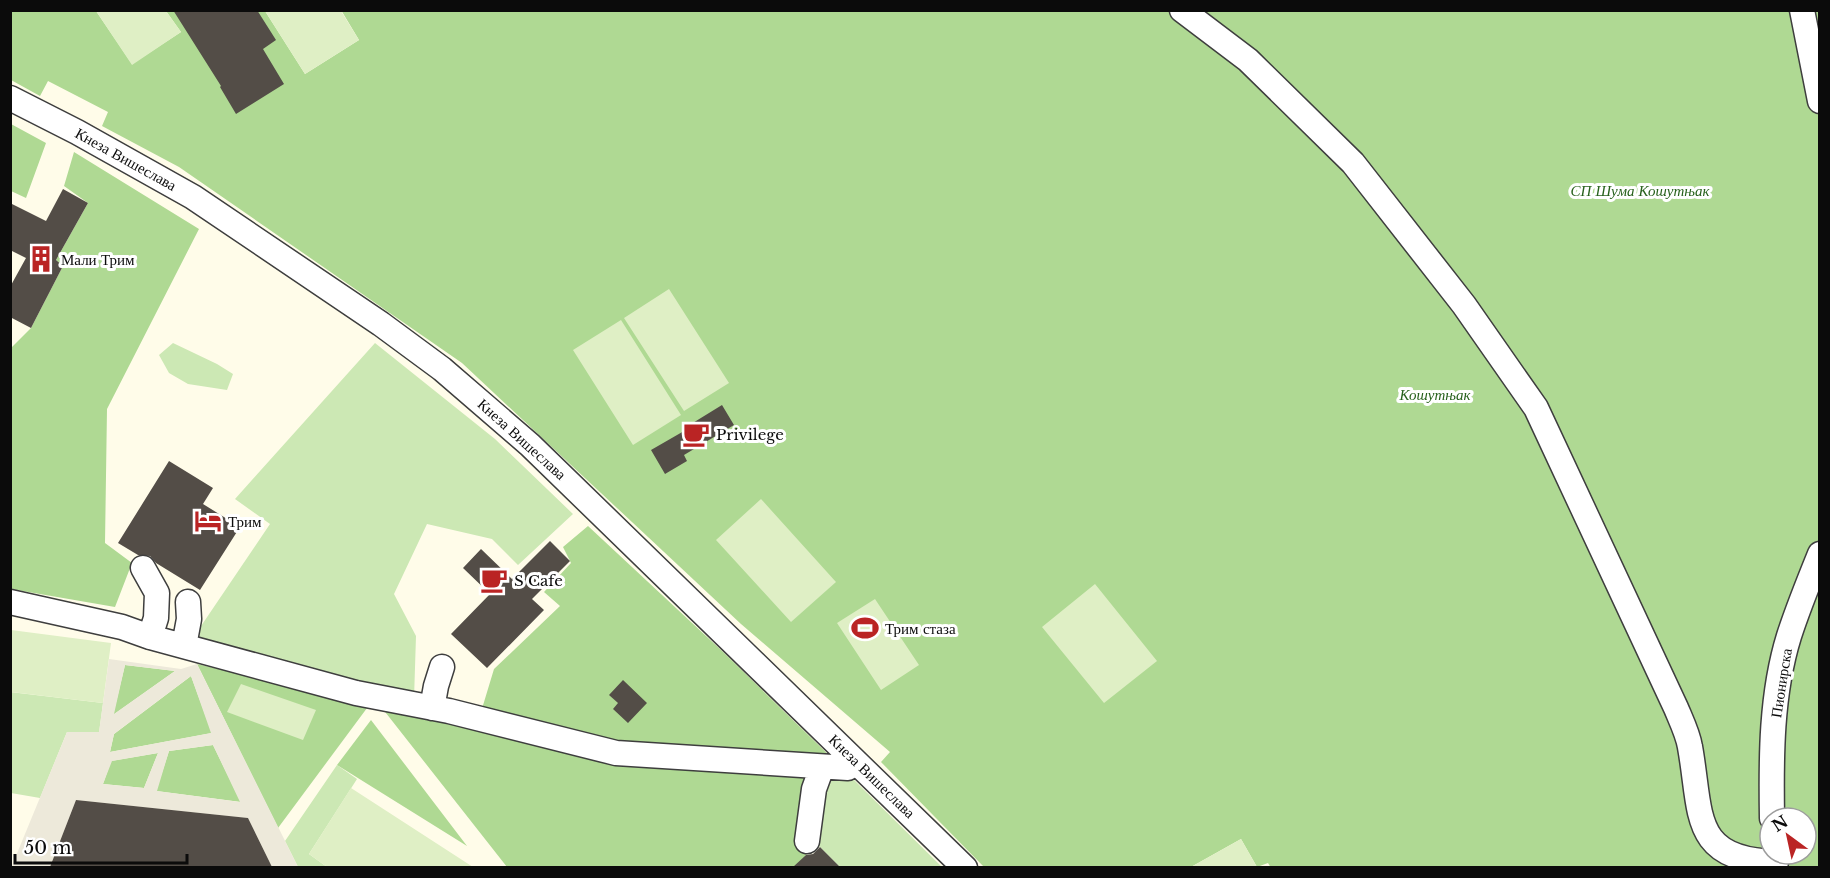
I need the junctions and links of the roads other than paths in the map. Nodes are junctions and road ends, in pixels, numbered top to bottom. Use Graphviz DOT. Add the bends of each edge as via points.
graph roads {
  1 [pos="1182,10"];
  2 [pos="1802,10"];
  3 [pos="10,98"];
  4 [pos="1820,101"];
  5 [pos="1820,554"];
  6 [pos="143,568"];
  7 [pos="157,593"];
  8 [pos="10,602"];
  9 [pos="150,637"];
  10 [pos="184,646"];
  11 [pos="442,667"];
  12 [pos="432,708"];
  13 [pos="856,762"];
  14 [pos="822,766"];
  15 [pos="1773,806"];
  16 [pos="807,842"];
  17 [pos="1758,861"];
  18 [pos="965,867"];
  1 -- 17 [label="street" via="1248,60 1353,164 1427,255 1536,408 1676,708 1690,744 1707,835 1734,856"];
  2 -- 4 [label="street"];
  3 -- 13 [label="street, Кнеза Вишеслава" via="193,197 442,369 530,445"];
  5 -- 15 [label="street, Пионирска" via="1788,638 1778,686 1771,767"];
  6 -- 7 [label="street"];
  7 -- 9 [label="street"];
  7 -- 10 [label="street" via="189,610"];
  8 -- 9 [label="street"];
  9 -- 10 [label="street"];
  10 -- 12 [label="street" via="356,693"];
  11 -- 12 [label="street"];
  12 -- 14 [label="street" via="616,753"];
  13 -- 14 [label="street" via="848,768"];
  13 -- 18 [label="street, Кнеза Вишеслава"];
  14 -- 16 [label="street" via="814,789"];
}
